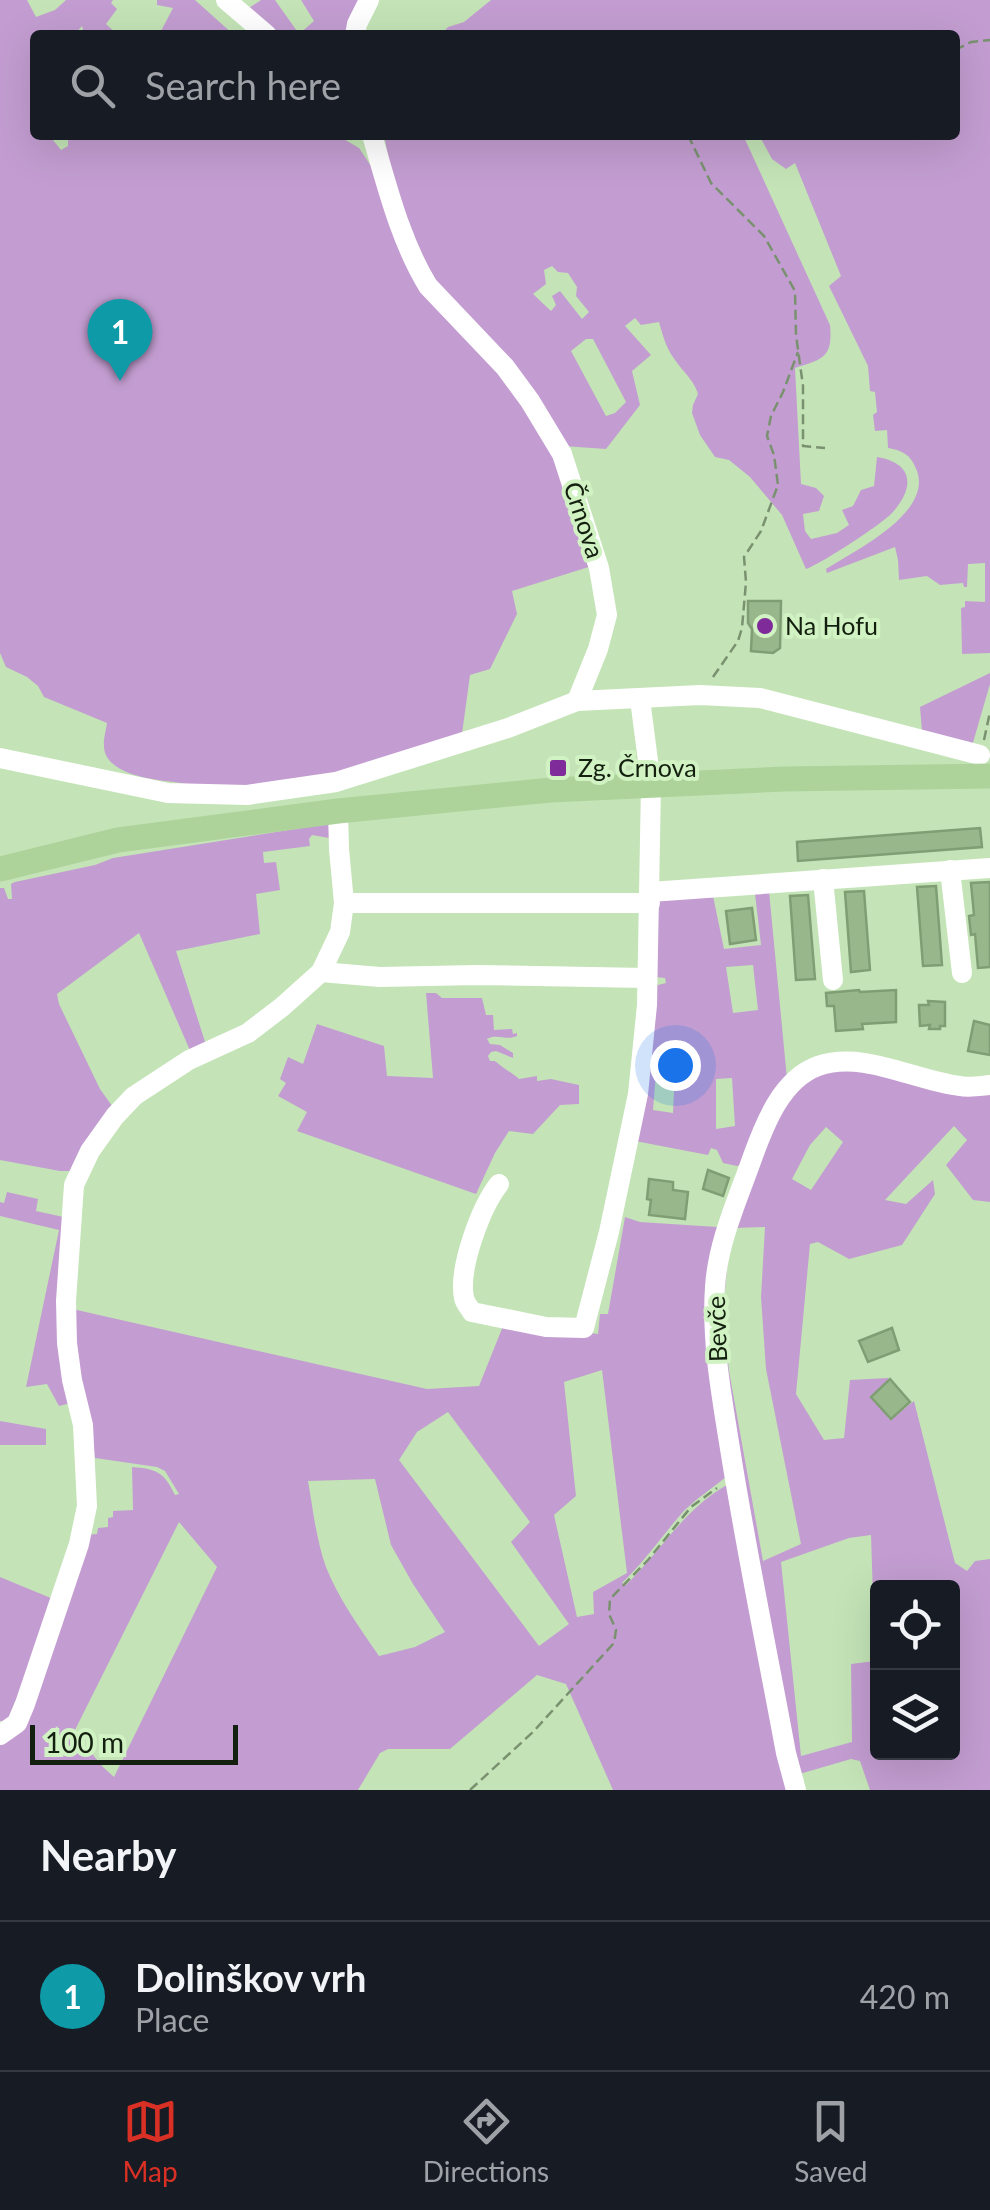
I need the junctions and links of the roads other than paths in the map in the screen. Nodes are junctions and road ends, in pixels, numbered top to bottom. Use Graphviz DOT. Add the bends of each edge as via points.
graph roads {
  1 [pos="226,0"];
  2 [pos="368,0"];
  3 [pos="261,30"];
  4 [pos="356,30"];
  5 [pos="363,140"];
  6 [pos="373,140"];
  7 [pos="378,158"];
  8 [pos="640,699"];
  9 [pos="577,702"];
  10 [pos="0,758"];
  11 [pos="985,765"];
  12 [pos="651,784"];
  13 [pos="338,812"];
  14 [pos="990,868"];
  15 [pos="0,869"];
  16 [pos="950,870"];
  17 [pos="823,879"];
  18 [pos="650,898"];
  19 [pos="344,902"];
  20 [pos="321,972"];
  21 [pos="962,973"];
  22 [pos="646,978"];
  23 [pos="833,980"];
  24 [pos="990,1085"];
  25 [pos="499,1184"];
  26 [pos="0,1735"];
  27 [pos="796,1790"];
  1 -- 3 [label="street"];
  2 -- 4 [label="street"];
  5 -- 7 [label="street"];
  6 -- 7 [label="street, Črnova"];
  7 -- 9 [label="street, Črnova" via="428,286 505,367 562,454 607,615"];
  8 -- 9 [label="street"];
  8 -- 11 [label="street" via="760,698"];
  8 -- 12 [label="street"];
  9 -- 10 [label="street" via="336,782 247,794 168,792"];
  11 -- 12 [label="main road"];
  12 -- 13 [label="main road"];
  12 -- 18 [label="street"];
  13 -- 15 [label="main road" via="118,840"];
  13 -- 19 [label="street"];
  14 -- 16 [label="street"];
  16 -- 17 [label="street"];
  16 -- 21 [label="street"];
  17 -- 18 [label="street"];
  17 -- 23 [label="street"];
  18 -- 19 [label="street"];
  18 -- 22 [label="street"];
  19 -- 20 [label="street" via="340,932"];
  20 -- 22 [label="street"];
  20 -- 26 [label="street" via="248,1032 134,1096 90,1151 74,1185 67,1343 83,1424 87,1506 26,1704 17,1723"];
  22 -- 25 [label="street" via="638,1094 584,1328 472,1312 464,1301 472,1244"];
  24 -- 27 [label="street, Bevče" via="962,1087 866,1064 815,1067 774,1107 723,1240 715,1284 718,1371"];
}
